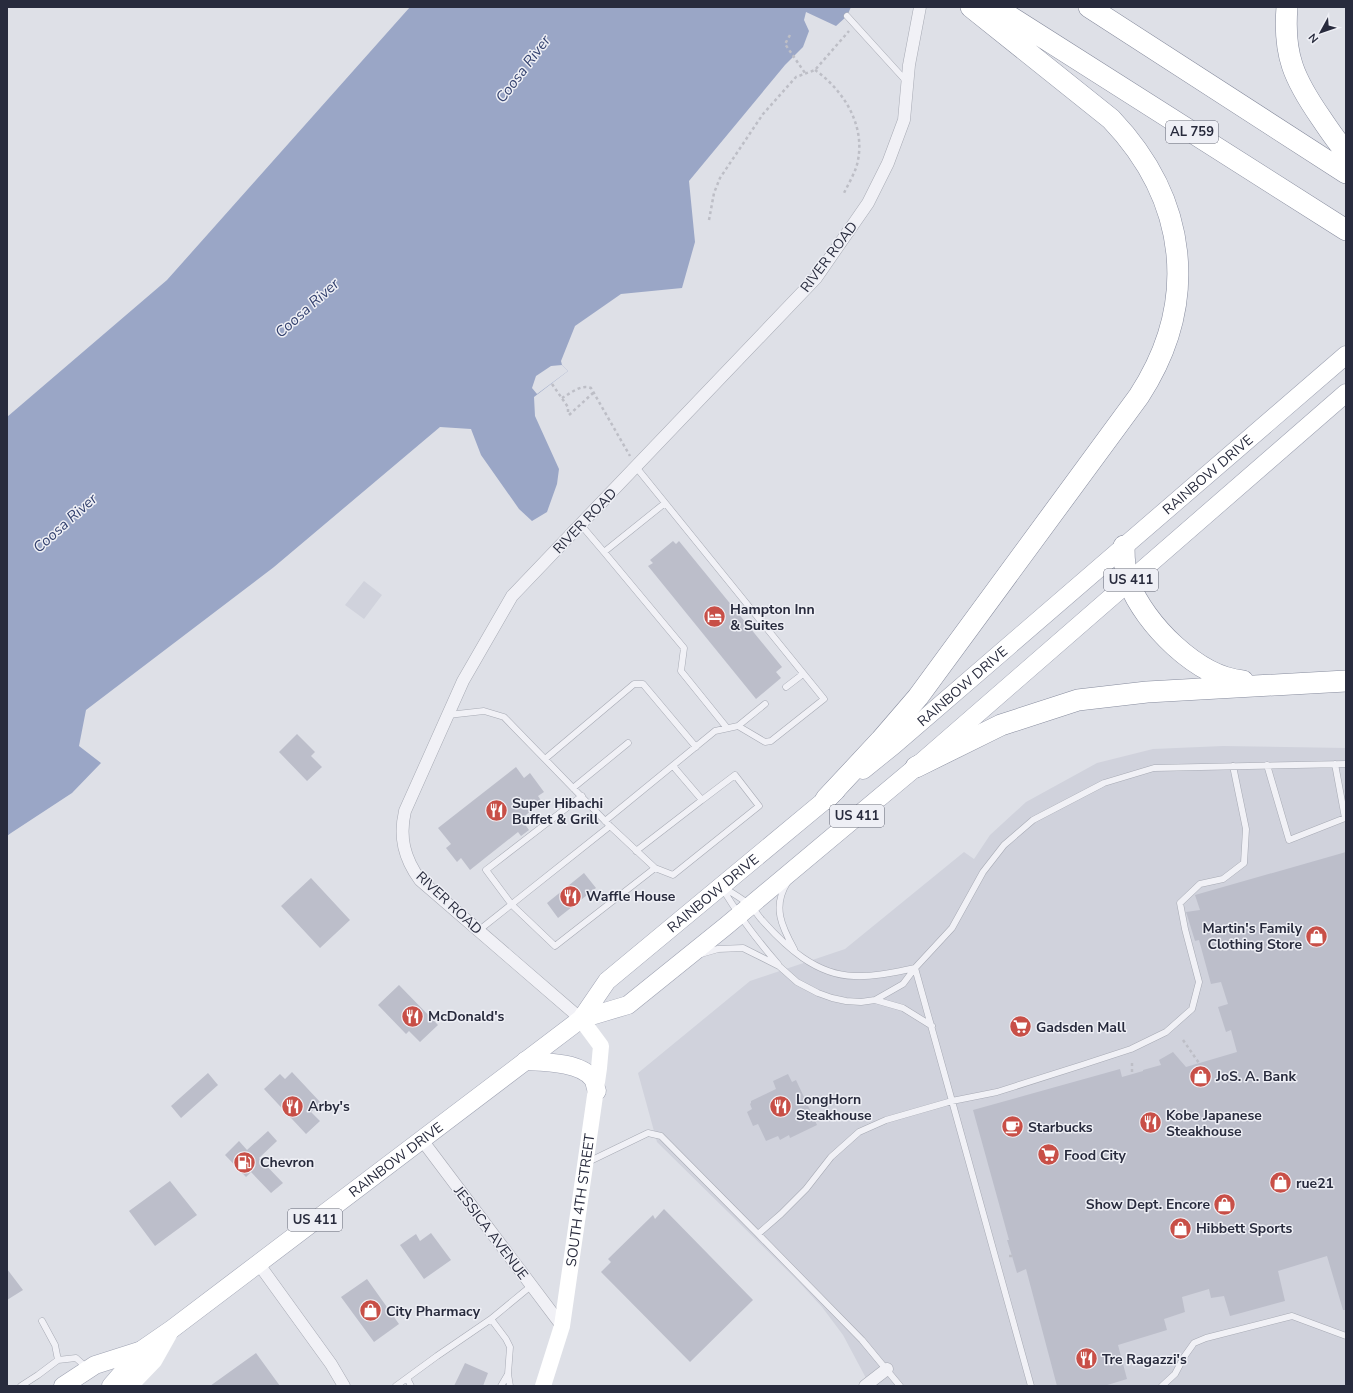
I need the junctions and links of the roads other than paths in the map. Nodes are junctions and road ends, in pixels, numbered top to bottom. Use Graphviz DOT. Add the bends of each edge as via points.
graph roads {
  1 [pos="920,7"];
  2 [pos="970,7"];
  3 [pos="995,7"];
  4 [pos="1089,7"];
  5 [pos="1287,7"];
  6 [pos="847,16"];
  7 [pos="908,84"];
  8 [pos="1346,152"];
  9 [pos="1346,173"];
  10 [pos="1346,230"];
  11 [pos="1346,355"];
  12 [pos="1346,393"];
  13 [pos="636,467"];
  14 [pos="666,503"];
  15 [pos="581,525"];
  16 [pos="1124,546"];
  17 [pos="604,552"];
  18 [pos="1128,582"];
  19 [pos="803,674"];
  20 [pos="1346,681"];
  21 [pos="1278,685"];
  22 [pos="786,687"];
  23 [pos="766,704"];
  24 [pos="448,715"];
  25 [pos="738,726"];
  26 [pos="727,728"];
  27 [pos="628,743"];
  28 [pos="696,748"];
  29 [pos="545,759"];
  30 [pos="1335,764"];
  31 [pos="1346,764"];
  32 [pos="673,766"];
  33 [pos="1233,766"];
  34 [pos="1267,766"];
  35 [pos="916,767"];
  36 [pos="574,788"];
  37 [pos="582,796"];
  38 [pos="826,799"];
  39 [pos="702,800"];
  40 [pos="605,821"];
  41 [pos="610,826"];
  42 [pos="636,851"];
  43 [pos="798,865"];
  44 [pos="655,868"];
  45 [pos="721,886"];
  46 [pos="512,905"];
  47 [pos="745,911"];
  48 [pos="478,931"];
  49 [pos="796,952"];
  50 [pos="688,957"];
  51 [pos="779,966"];
  52 [pos="915,968"];
  53 [pos="875,1000"];
  54 [pos="581,1019"];
  55 [pos="932,1026"];
  56 [pos="525,1062"];
  57 [pos="596,1091"];
  58 [pos="952,1101"];
  59 [pos="422,1140"];
  60 [pos="586,1162"];
  61 [pos="758,1234"];
  62 [pos="258,1263"];
  63 [pos="531,1286"];
  64 [pos="491,1319"];
  65 [pos="42,1321"];
  66 [pos="562,1326"];
  67 [pos="172,1329"];
  68 [pos="1346,1336"];
  69 [pos="143,1349"];
  70 [pos="58,1360"];
  71 [pos="88,1369"];
  72 [pos="887,1369"];
  73 [pos="508,1374"];
  74 [pos="407,1378"];
  75 [pos="21,1386"];
  76 [pos="63,1386"];
  77 [pos="111,1386"];
  78 [pos="130,1386"];
  79 [pos="344,1386"];
  80 [pos="396,1386"];
  81 [pos="411,1386"];
  82 [pos="501,1386"];
  83 [pos="510,1386"];
  84 [pos="543,1386"];
  85 [pos="865,1386"];
  86 [pos="900,1386"];
  87 [pos="1031,1386"];
  88 [pos="1162,1386"];
  1 -- 7 [label="street, RIVER ROAD"];
  2 -- 38 [label="highway" via="1111,119 1138,151 1150,169 1167,207 1176,248 1175,310 1164,350 1139,396 918,697"];
  3 -- 10 [label="highway, AL 759"];
  4 -- 9 [label="highway"];
  5 -- 8 [label="highway" via="1286,38 1297,80 1307,99"];
  6 -- 7 [label="lane"];
  7 -- 13 [label="street, RIVER ROAD" via="904,120 888,163 868,204 816,278"];
  11 -- 16 [label="main road, RAINBOW DRIVE / US 411"];
  12 -- 18 [label="main road, RAINBOW DRIVE / US 411"];
  13 -- 14 [label="lane"];
  13 -- 15 [label="street, RIVER ROAD"];
  14 -- 17 [label="lane"];
  14 -- 19 [label="lane"];
  15 -- 17 [label="lane"];
  15 -- 24 [label="street, RIVER ROAD" via="512,596 463,680"];
  16 -- 18 [label="highway"];
  16 -- 38 [label="main road, RAINBOW DRIVE / US 411" via="894,744"];
  17 -- 26 [label="lane" via="684,648 681,671"];
  18 -- 21 [label="highway" via="1157,627 1195,661 1231,680"];
  18 -- 35 [label="main road, RAINBOW DRIVE / US 411"];
  19 -- 22 [label="lane"];
  19 -- 25 [label="lane" via="824,699 771,741 765,742"];
  20 -- 21 [label="highway"];
  21 -- 35 [label="highway" via="1147,692 1078,700 1001,725"];
  23 -- 25 [label="lane"];
  24 -- 29 [label="lane" via="484,711 504,717"];
  24 -- 48 [label="street, RIVER ROAD" via="405,811 402,841 408,861 420,880"];
  25 -- 26 [label="lane"];
  26 -- 28 [label="lane" via="716,731"];
  27 -- 36 [label="lane"];
  28 -- 29 [label="lane" via="643,684 634,684"];
  28 -- 32 [label="lane"];
  29 -- 36 [label="lane"];
  30 -- 31 [label="lane"];
  30 -- 34 [label="lane"];
  30 -- 34 [label="lane" via="1345,818 1289,840"];
  32 -- 39 [label="lane"];
  32 -- 40 [label="lane"];
  33 -- 34 [label="lane"];
  33 -- 52 [label="lane" via="1154,768 1104,783 1033,820 1004,845 983,872 952,928"];
  33 -- 58 [label="lane" via="1246,829 1244,863 1223,878 1200,884 1180,903 1199,982 1192,1009 1166,1032 1131,1049 997,1092"];
  35 -- 43 [label="main road, RAINBOW DRIVE / US 411"];
  36 -- 37 [label="lane"];
  37 -- 40 [label="lane"];
  37 -- 46 [label="lane" via="486,870"];
  38 -- 45 [label="main road, RAINBOW DRIVE / US 411"];
  39 -- 42 [label="lane"];
  39 -- 44 [label="lane" via="735,776 758,806 673,875"];
  40 -- 41 [label="lane"];
  41 -- 42 [label="lane"];
  41 -- 46 [label="lane"];
  42 -- 44 [label="lane"];
  43 -- 47 [label="main road, RAINBOW DRIVE / US 411"];
  43 -- 49 [label="lane" via="785,885 779,910 783,927"];
  44 -- 46 [label="lane" via="555,946"];
  45 -- 47 [label="lane"];
  45 -- 47 [label="lane"];
  45 -- 54 [label="main road, RAINBOW DRIVE / US 411" via="607,981"];
  46 -- 48 [label="lane"];
  47 -- 49 [label="lane"];
  47 -- 50 [label="main road, RAINBOW DRIVE / US 411"];
  47 -- 51 [label="lane" via="755,938"];
  48 -- 54 [label="street, RIVER ROAD"];
  49 -- 52 [label="lane" via="828,971 853,976 878,975"];
  50 -- 51 [label="lane" via="718,949 743,948"];
  50 -- 54 [label="main road, RAINBOW DRIVE / US 411" via="628,1005"];
  51 -- 53 [label="lane" via="797,982 818,993 846,1001"];
  52 -- 53 [label="lane" via="903,984"];
  52 -- 55 [label="lane"];
  53 -- 55 [label="lane" via="903,1008"];
  54 -- 56 [label="main road, RAINBOW DRIVE / US 411"];
  54 -- 57 [label="street, SOUTH 4TH STREET" via="601,1046"];
  55 -- 58 [label="lane"];
  56 -- 57 [label="main road" via="562,1064 578,1068 593,1080"];
  56 -- 59 [label="main road, RAINBOW DRIVE / US 411"];
  57 -- 60 [label="street, SOUTH 4TH STREET"];
  58 -- 61 [label="lane" via="886,1120 859,1132 830,1157 806,1188"];
  58 -- 87 [label="lane"];
  59 -- 62 [label="main road, RAINBOW DRIVE / US 411"];
  59 -- 63 [label="street, JESSICA AVENUE"];
  60 -- 61 [label="lane" via="648,1132 662,1136"];
  60 -- 66 [label="street, SOUTH 4TH STREET"];
  61 -- 72 [label="lane"];
  62 -- 67 [label="main road, RAINBOW DRIVE / US 411"];
  62 -- 79 [label="street"];
  63 -- 64 [label="lane"];
  63 -- 66 [label="street, JESSICA AVENUE"];
  64 -- 73 [label="lane" via="510,1347"];
  64 -- 74 [label="lane"];
  65 -- 70 [label="lane" via="55,1345"];
  66 -- 84 [label="street, SOUTH 4TH STREET"];
  67 -- 69 [label="main road, US 411"];
  67 -- 78 [label="street, RAINBOW DRIVE" via="154,1361"];
  68 -- 88 [label="lane" via="1292,1316 1206,1338 1194,1343 1175,1374"];
  69 -- 71 [label="main road, US 411"];
  69 -- 77 [label="main road, US 411"];
  70 -- 71 [label="lane" via="76,1358"];
  70 -- 75 [label="lane"];
  71 -- 76 [label="main road, US 411"];
  72 -- 85 [label="street"];
  72 -- 86 [label="lane"];
  73 -- 82 [label="lane"];
  73 -- 83 [label="lane"];
  74 -- 80 [label="lane"];
  74 -- 81 [label="lane"];
}
